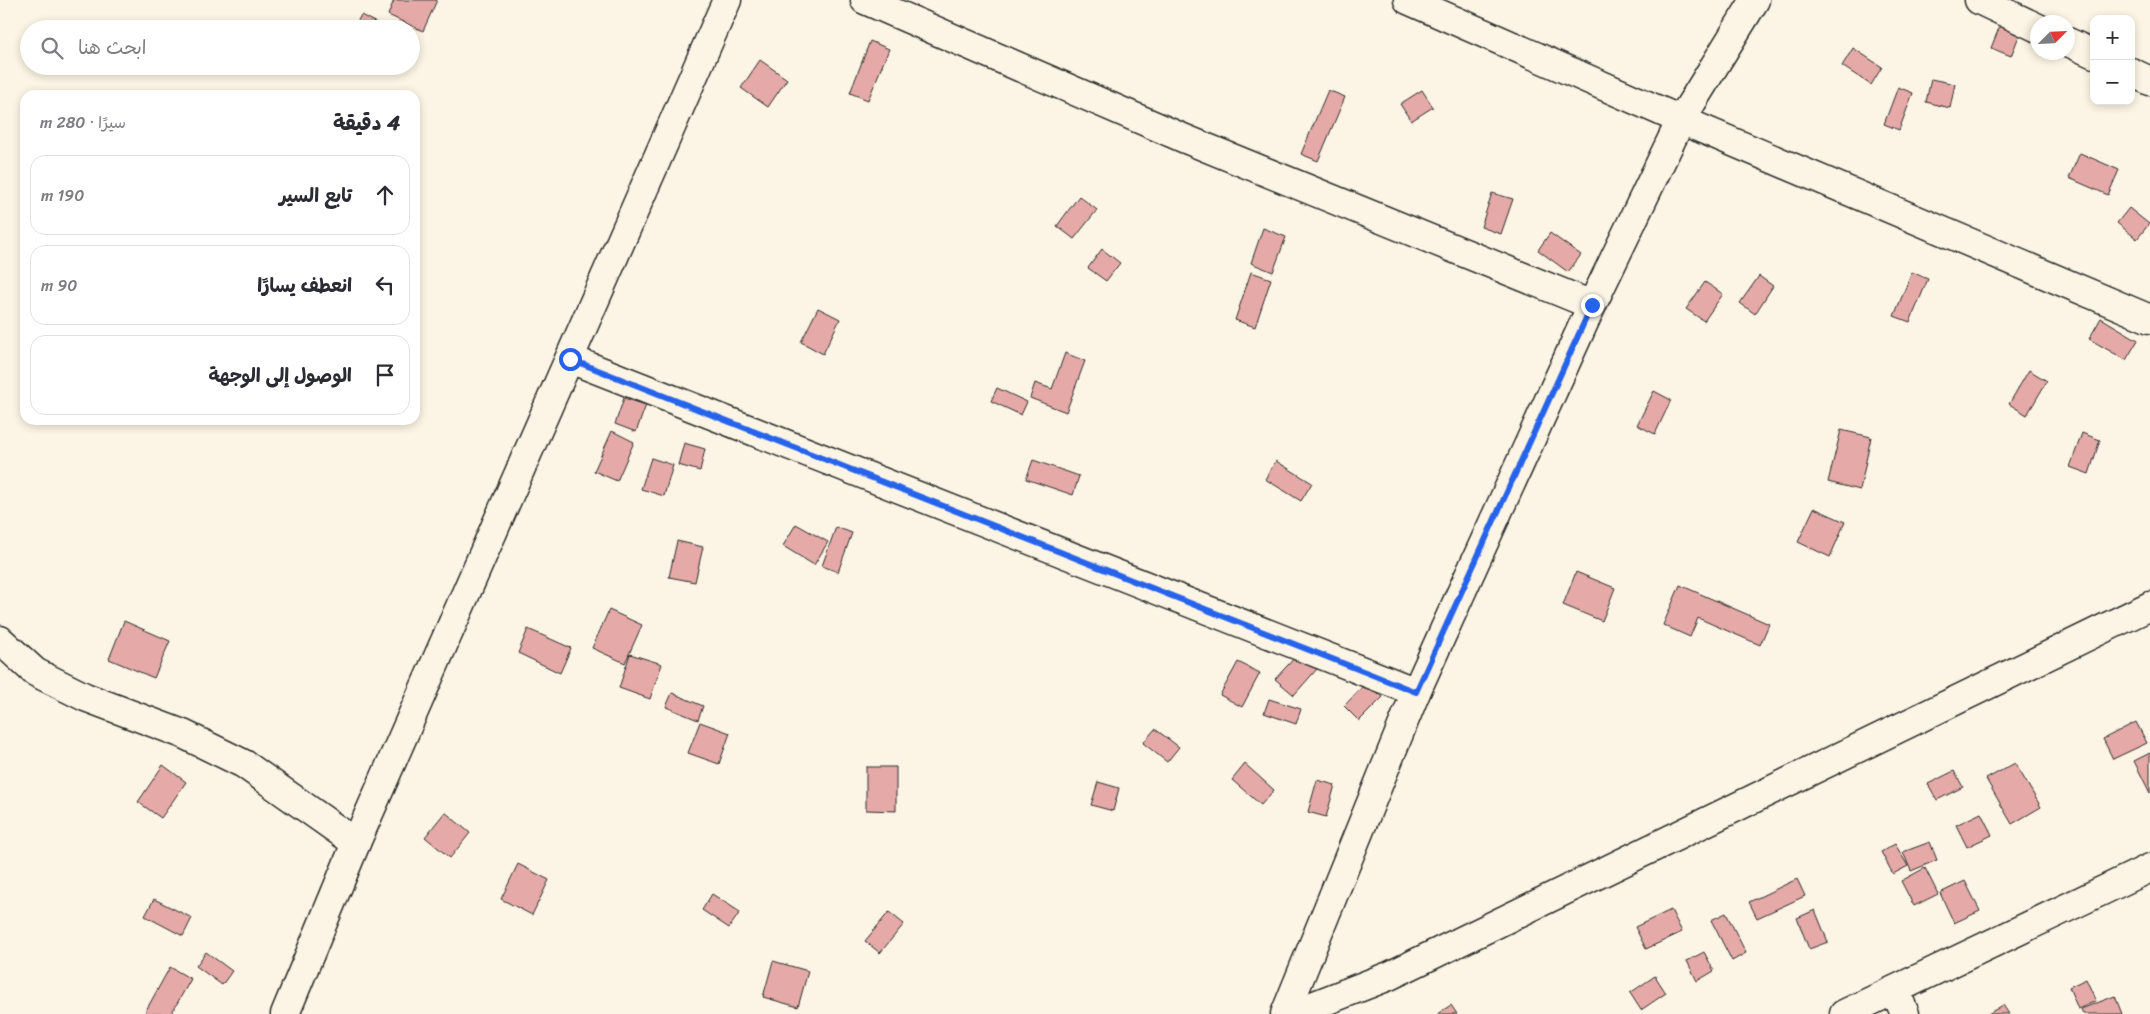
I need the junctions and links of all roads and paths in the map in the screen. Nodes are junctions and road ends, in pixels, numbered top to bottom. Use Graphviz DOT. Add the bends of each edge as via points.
graph roads {
  1 [pos="727,0"];
  2 [pos="865,0"];
  3 [pos="1408,0"];
  4 [pos="1755,0"];
  5 [pos="1979,0"];
  6 [pos="2030,24"];
  7 [pos="2075,45"];
  8 [pos="2090,52"];
  9 [pos="2135,74"];
  10 [pos="2150,81"];
  11 [pos="1682,120"];
  12 [pos="1592,305"];
  13 [pos="2150,320"];
  14 [pos="570,359"];
  15 [pos="2150,606"];
  16 [pos="0,640"];
  17 [pos="1416,692"];
  18 [pos="356,843"];
  19 [pos="2150,868"];
  20 [pos="1900,1002"];
  21 [pos="285,1014"];
  22 [pos="1285,1014"];
  23 [pos="1292,1014"];
  24 [pos="1844,1014"];
  1 -- 14 [label="street"];
  2 -- 12 [label="street" via="1183,138"];
  3 -- 11 [label="street"];
  4 -- 11 [label="street"];
  5 -- 6 [label="street"];
  7 -- 8 [label="street"];
  9 -- 10 [label="street"];
  11 -- 12 [label="street"];
  11 -- 13 [label="street"];
  12 -- 17 [label="street"];
  14 -- 17 [label="street"];
  14 -- 18 [label="street"];
  15 -- 23 [label="street" via="1389,976"];
  16 -- 18 [label="street" via="35,672 85,697 183,734 244,764"];
  17 -- 22 [label="street"];
  18 -- 21 [label="street"];
  19 -- 20 [label="street"];
  20 -- 24 [label="street"];
}
